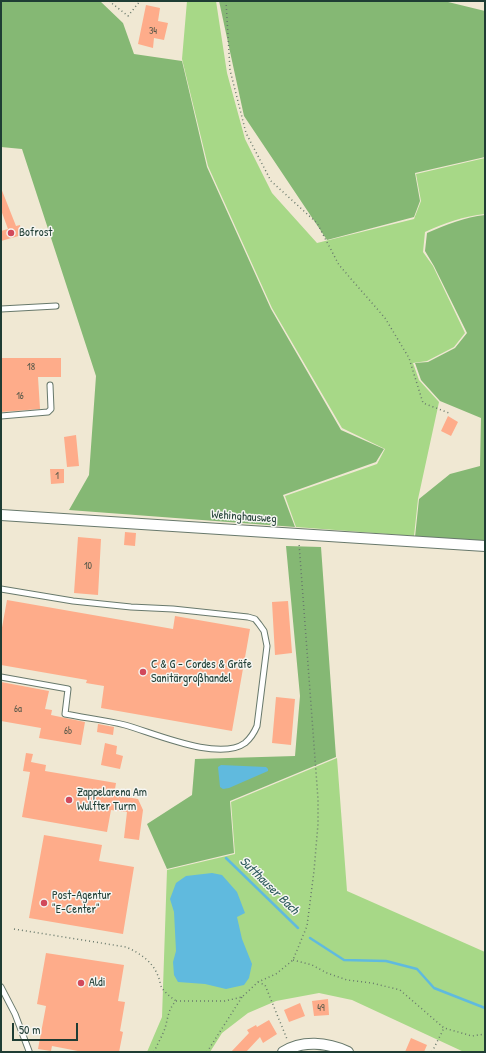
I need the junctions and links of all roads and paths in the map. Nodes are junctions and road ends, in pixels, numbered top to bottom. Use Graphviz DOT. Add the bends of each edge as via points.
graph roads {
  1 [pos="109,1"];
  2 [pos="140,1"];
  3 [pos="226,1"];
  4 [pos="56,306"];
  5 [pos="1,309"];
  6 [pos="50,385"];
  7 [pos="449,412"];
  8 [pos="1,416"];
  9 [pos="1,515"];
  10 [pos="298,534"];
  11 [pos="485,546"];
  12 [pos="1,589"];
  13 [pos="1,677"];
  14 [pos="14,929"];
  15 [pos="293,960"];
  16 [pos="258,982"];
  17 [pos="1,987"];
  18 [pos="242,997"];
  19 [pos="176,1001"];
  20 [pos="444,1028"];
  21 [pos="485,1034"];
  22 [pos="286,1050"];
  23 [pos="29,1051"];
  24 [pos="154,1052"];
  25 [pos="207,1052"];
  26 [pos="348,1052"];
  27 [pos="432,1052"];
  1 -- 2 [label="path" via="128,16"];
  3 -- 7 [label="path" via="230,70 246,133 271,181 317,223 339,265 385,318 409,358 423,403"];
  4 -- 5 [label="lane"];
  6 -- 8 [label="lane" via="51,409 48,412"];
  9 -- 10 [label="street, Wehinghausweg"];
  10 -- 11 [label="street, Wehinghausweg"];
  10 -- 15 [label="path" via="318,824 307,926"];
  12 -- 13 [label="lane" via="72,601 248,617 255,619 264,631 267,646 257,726 244,744 223,750 176,742 125,725 65,714 68,689"];
  14 -- 19 [label="path" via="126,947 149,962 158,976 161,987"];
  15 -- 16 [label="path" via="276,974"];
  15 -- 20 [label="path" via="347,980 400,990"];
  16 -- 18 [label="path"];
  16 -- 22 [label="path" via="265,985"];
  17 -- 23 [label="lane" via="15,1014"];
  18 -- 19 [label="path" via="226,1001"];
  18 -- 25 [label="path"];
  19 -- 24 [label="path" via="171,1006 165,1030"];
  20 -- 21 [label="path" via="472,1036"];
  20 -- 27 [label="path"];
  22 -- 26 [label="street" via="312,1043 338,1047"];
}
